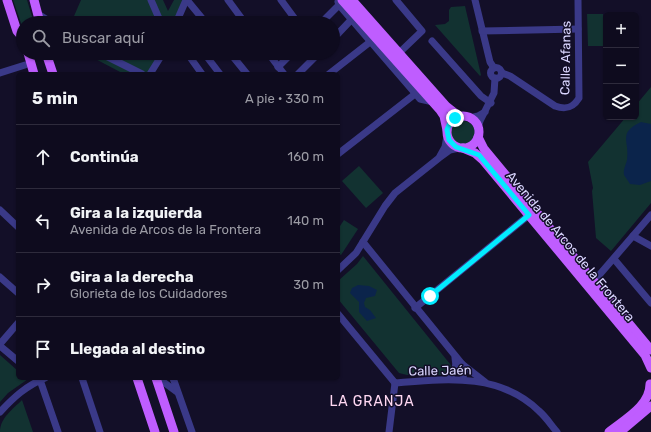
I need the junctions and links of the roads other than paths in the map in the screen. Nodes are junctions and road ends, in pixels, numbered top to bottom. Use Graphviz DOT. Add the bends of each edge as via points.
graph roads {
  1 [pos="0,0"];
  2 [pos="34,0"];
  3 [pos="151,0"];
  4 [pos="187,0"];
  5 [pos="228,0"];
  6 [pos="281,0"];
  7 [pos="352,0"];
  8 [pos="396,0"];
  9 [pos="475,0"];
  10 [pos="578,0"];
  11 [pos="340,2"];
  12 [pos="8,3"];
  13 [pos="38,16"];
  14 [pos="158,16"];
  15 [pos="180,16"];
  16 [pos="200,16"];
  17 [pos="240,16"];
  18 [pos="293,16"];
  19 [pos="327,16"];
  20 [pos="351,20"];
  21 [pos="16,28"];
  22 [pos="578,29"];
  23 [pos="482,31"];
  24 [pos="340,32"];
  25 [pos="432,41"];
  26 [pos="370,42"];
  27 [pos="399,53"];
  28 [pos="48,60"];
  29 [pos="114,60"];
  30 [pos="159,60"];
  31 [pos="192,60"];
  32 [pos="209,60"];
  33 [pos="236,60"];
  34 [pos="273,60"];
  35 [pos="285,60"];
  36 [pos="312,60"];
  37 [pos="30,63"];
  38 [pos="278,67"];
  39 [pos="494,68"];
  40 [pos="52,72"];
  41 [pos="138,72"];
  42 [pos="151,72"];
  43 [pos="201,72"];
  44 [pos="218,72"];
  45 [pos="245,72"];
  46 [pos="282,72"];
  47 [pos="300,72"];
  48 [pos="332,72"];
  49 [pos="0,73"];
  50 [pos="502,73"];
  51 [pos="495,78"];
  52 [pos="415,94"];
  53 [pos="433,102"];
  54 [pos="491,103"];
  55 [pos="486,112"];
  56 [pos="460,117"];
  57 [pos="470,118"];
  58 [pos="447,133"];
  59 [pos="478,133"];
  60 [pos="461,148"];
  61 [pos="340,152"];
  62 [pos="438,158"];
  63 [pos="0,210"];
  64 [pos="529,215"];
  65 [pos="651,215"];
  66 [pos="16,225"];
  67 [pos="633,236"];
  68 [pos="363,242"];
  69 [pos="651,246"];
  70 [pos="614,258"];
  71 [pos="340,268"];
  72 [pos="0,278"];
  73 [pos="594,281"];
  74 [pos="16,291"];
  75 [pos="651,303"];
  76 [pos="415,308"];
  77 [pos="340,316"];
  78 [pos="16,325"];
  79 [pos="0,345"];
  80 [pos="651,350"];
  81 [pos="16,359"];
  82 [pos="459,365"];
  83 [pos="651,369"];
  84 [pos="449,379"];
  85 [pos="463,379"];
  86 [pos="39,380"];
  87 [pos="41,380"];
  88 [pos="83,380"];
  89 [pos="138,380"];
  90 [pos="158,380"];
  91 [pos="161,380"];
  92 [pos="174,380"];
  93 [pos="395,383"];
  94 [pos="487,383"];
  95 [pos="650,385"];
  96 [pos="179,396"];
  97 [pos="651,406"];
  98 [pos="0,412"];
  99 [pos="58,432"];
  100 [pos="100,432"];
  101 [pos="155,432"];
  102 [pos="174,432"];
  103 [pos="192,432"];
  104 [pos="389,432"];
  105 [pos="557,432"];
  106 [pos="609,432"];
  107 [pos="620,432"];
  1 -- 12 [label="street"];
  2 -- 13 [label="main road"];
  3 -- 14 [label="street"];
  4 -- 15 [label="street"];
  4 -- 16 [label="street"];
  5 -- 17 [label="street"];
  6 -- 18 [label="street"];
  7 -- 27 [label="main road"];
  8 -- 27 [label="street" via="422,31"];
  9 -- 23 [label="street"];
  10 -- 22 [label="street, Calle Afanas"];
  11 -- 19 [label="street"];
  11 -- 20 [label="street"];
  11 -- 53 [label="main road"];
  12 -- 21 [label="main road"];
  20 -- 24 [label="street"];
  20 -- 26 [label="street"];
  22 -- 23 [label="street"];
  22 -- 50 [label="street, Calle Afanas" via="579,98 575,105 568,108 555,106"];
  23 -- 39 [label="street"];
  25 -- 54 [label="street" via="481,96"];
  26 -- 48 [label="street"];
  26 -- 52 [label="street"];
  27 -- 56 [label="main road" via="446,106"];
  28 -- 40 [label="main road"];
  29 -- 41 [label="street"];
  30 -- 42 [label="street"];
  31 -- 43 [label="street"];
  32 -- 44 [label="street"];
  33 -- 45 [label="street"];
  34 -- 38 [label="street"];
  35 -- 38 [label="street"];
  36 -- 47 [label="street"];
  37 -- 49 [label="street"];
  38 -- 46 [label="street"];
  39 -- 50 [label="street" via="500,68"];
  39 -- 51 [label="street" via="491,73"];
  50 -- 51 [label="street" via="501,77"];
  51 -- 54 [label="street"];
  52 -- 53 [label="street" via="420,99"];
  52 -- 61 [label="street"];
  53 -- 58 [label="main road" via="444,116"];
  54 -- 55 [label="street"];
  55 -- 57 [label="street"];
  55 -- 59 [label="street"];
  56 -- 57 [label="main road"];
  56 -- 58 [label="main road" via="452,121"];
  57 -- 59 [label="main road" via="475,122"];
  58 -- 60 [label="main road" via="452,144"];
  58 -- 62 [label="street" via="445,147"];
  59 -- 60 [label="main road" via="472,146"];
  59 -- 73 [label="main road, Avenida de Arcos de la Frontera" via="484,149"];
  60 -- 62 [label="street"];
  60 -- 64 [label="main road, Avenida de Arcos de la Frontera" via="479,155"];
  62 -- 68 [label="street" via="395,193"];
  63 -- 66 [label="street"];
  64 -- 76 [label="street"];
  64 -- 83 [label="main road, Avenida de Arcos de la Frontera" via="645,355"];
  65 -- 67 [label="street"];
  67 -- 69 [label="street"];
  67 -- 70 [label="street"];
  68 -- 71 [label="street" via="356,253"];
  68 -- 76 [label="street"];
  70 -- 73 [label="street"];
  70 -- 75 [label="street"];
  72 -- 74 [label="street"];
  73 -- 80 [label="main road, Avenida de Arcos de la Frontera"];
  76 -- 82 [label="street"];
  77 -- 93 [label="street, Calle Jaén"];
  78 -- 79 [label="street"];
  79 -- 81 [label="street"];
  82 -- 84 [label="street"];
  82 -- 85 [label="street"];
  82 -- 94 [label="street"];
  83 -- 95 [label="main road, Avenida de Arcos de la Frontera"];
  84 -- 85 [label="street, Calle Jaén"];
  84 -- 93 [label="street, Calle Jaén"];
  85 -- 94 [label="street, Calle Jaén"];
  86 -- 98 [label="street" via="26,386"];
  87 -- 99 [label="street"];
  88 -- 100 [label="street"];
  89 -- 101 [label="main road"];
  90 -- 102 [label="main road"];
  91 -- 96 [label="street" via="170,385"];
  92 -- 96 [label="street"];
  93 -- 104 [label="street"];
  94 -- 105 [label="street, Calle Jaén" via="519,396 539,411"];
  95 -- 106 [label="main road, Avenida de Arcos de la Frontera" via="644,403"];
  96 -- 103 [label="street"];
  97 -- 107 [label="main road"];
}
